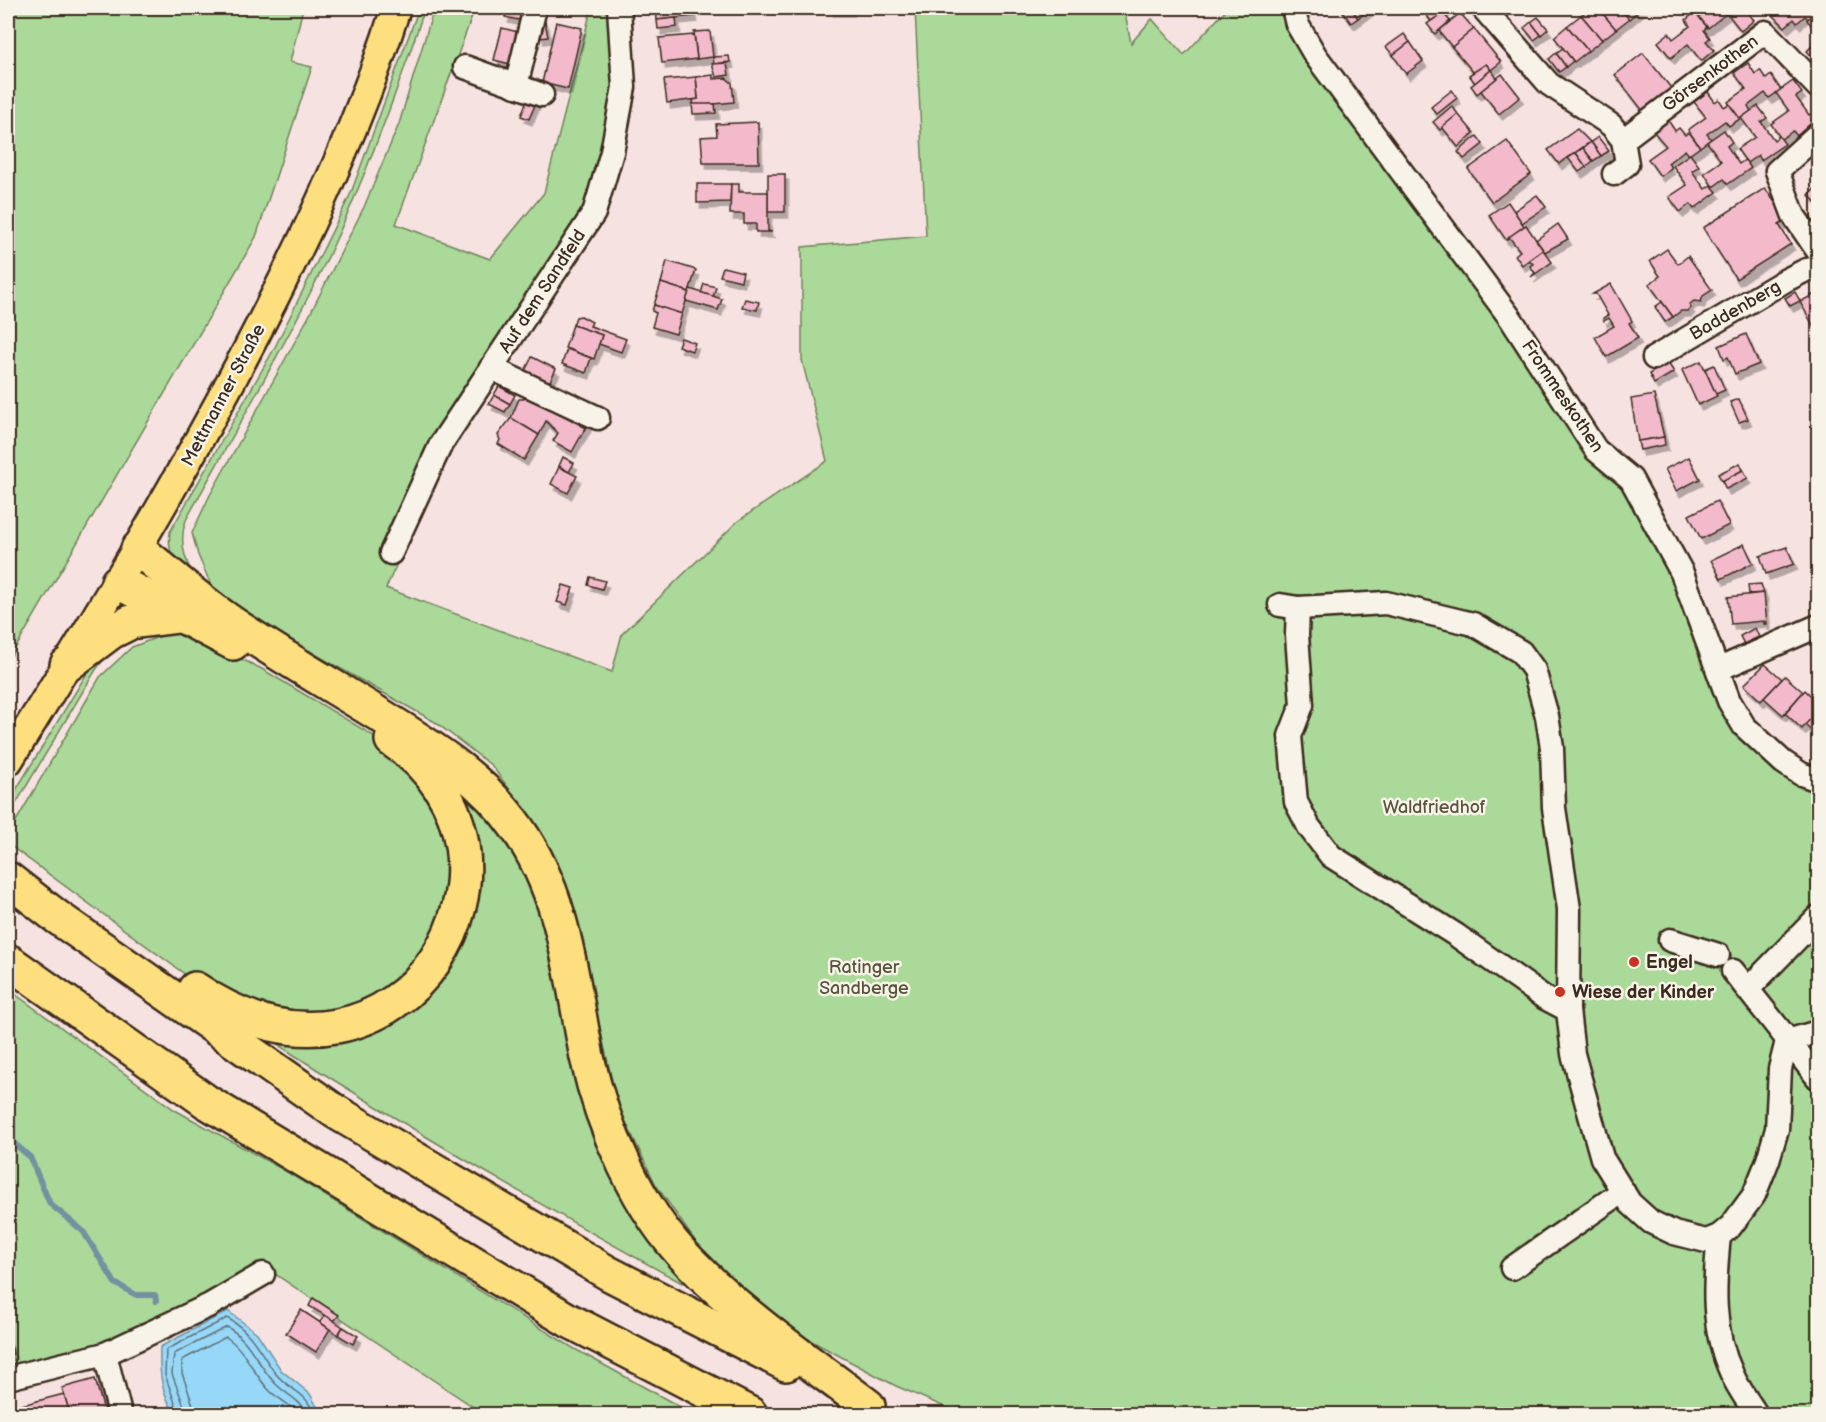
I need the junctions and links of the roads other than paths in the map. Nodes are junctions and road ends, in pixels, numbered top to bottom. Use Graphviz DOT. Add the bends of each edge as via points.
graph roads {
  1 [pos="396,8"];
  2 [pos="535,8"];
  3 [pos="619,8"];
  4 [pos="1293,8"];
  5 [pos="1483,8"];
  6 [pos="465,67"];
  7 [pos="516,86"];
  8 [pos="1818,87"];
  9 [pos="542,95"];
  10 [pos="1818,134"];
  11 [pos="1623,140"];
  12 [pos="1614,174"];
  13 [pos="1818,251"];
  14 [pos="1818,268"];
  15 [pos="1654,358"];
  16 [pos="491,368"];
  17 [pos="598,418"];
  18 [pos="138,549"];
  19 [pos="391,553"];
  20 [pos="118,582"];
  21 [pos="179,616"];
  22 [pos="1818,626"];
  23 [pos="67,665"];
  24 [pos="1719,669"];
  25 [pos="8,761"];
  26 [pos="1818,780"];
  27 [pos="8,879"];
  28 [pos="57,917"];
  29 [pos="1818,917"];
  30 [pos="1670,940"];
  31 [pos="8,961"];
  32 [pos="1749,988"];
  33 [pos="1568,1010"];
  34 [pos="1818,1032"];
  35 [pos="1787,1041"];
  36 [pos="1818,1078"];
  37 [pos="1623,1191"];
  38 [pos="1719,1236"];
  39 [pos="1512,1268"];
  40 [pos="263,1274"];
  41 [pos="105,1353"];
  42 [pos="8,1378"];
  43 [pos="878,1410"];
  44 [pos="120,1414"];
  45 [pos="750,1414"];
  46 [pos="1756,1414"];
  1 -- 18 [label="main road, Mettmanner Straße" via="376,72 308,230 228,390"];
  2 -- 7 [label="street"];
  3 -- 16 [label="street, Auf dem Sandfeld" via="624,87 612,152 594,213"];
  4 -- 24 [label="street, Frommeskothen" via="1297,24 1316,55 1511,319 1596,450 1631,479 1682,573"];
  5 -- 11 [label="street" via="1549,84 1594,112"];
  6 -- 7 [label="street"];
  7 -- 9 [label="street"];
  8 -- 11 [label="street, Görsenkothen" via="1765,32"];
  10 -- 13 [label="street" via="1777,171 1794,216"];
  11 -- 12 [label="street" via="1626,164"];
  14 -- 15 [label="street, Baddenberg" via="1786,280"];
  16 -- 17 [label="street"];
  16 -- 19 [label="street, Auf dem Sandfeld" via="441,444"];
  18 -- 20 [label="main road, Mettmanner Straße"];
  18 -- 43 [label="highway" via="226,619 447,757 504,810 534,854 561,920 602,1112 645,1204 686,1259 737,1308"];
  20 -- 21 [label="highway"];
  20 -- 23 [label="main road, Mettmanner Straße"];
  21 -- 23 [label="highway" via="131,622"];
  21 -- 28 [label="highway" via="211,630 368,723 397,743 429,775 447,802 461,843 463,864 454,928 430,969 388,1009 363,1021 312,1029 281,1027 240,1015 215,1003 83,913"];
  22 -- 24 [label="street"];
  23 -- 25 [label="main road, Mettmanner Straße"];
  24 -- 26 [label="street, Frommeskothen" via="1744,726 1783,762"];
  27 -- 28 [label="highway"];
  28 -- 43 [label="highway" via="336,1112 608,1272"];
  29 -- 32 [label="street"];
  30 -- 32 [label="street" via="1726,963"];
  31 -- 45 [label="highway" via="207,1102 568,1320"];
  32 -- 35 [label="street"];
  33 -- 33 [label="street" via="1331,856 1310,827 1296,802 1290,736 1302,705 1297,635 1289,607 1386,603 1473,624 1521,652 1534,670 1551,737 1554,807 1569,909"];
  33 -- 37 [label="street" via="1573,1054 1591,1122 1602,1158"];
  34 -- 35 [label="street"];
  35 -- 36 [label="street"];
  35 -- 38 [label="street" via="1780,1069 1777,1129 1768,1160 1754,1195"];
  37 -- 38 [label="street" via="1651,1222 1674,1233 1706,1241"];
  37 -- 39 [label="street"];
  38 -- 46 [label="street" via="1714,1286 1721,1348"];
  40 -- 41 [label="street" via="210,1305"];
  41 -- 42 [label="street"];
  41 -- 44 [label="street"];
}
